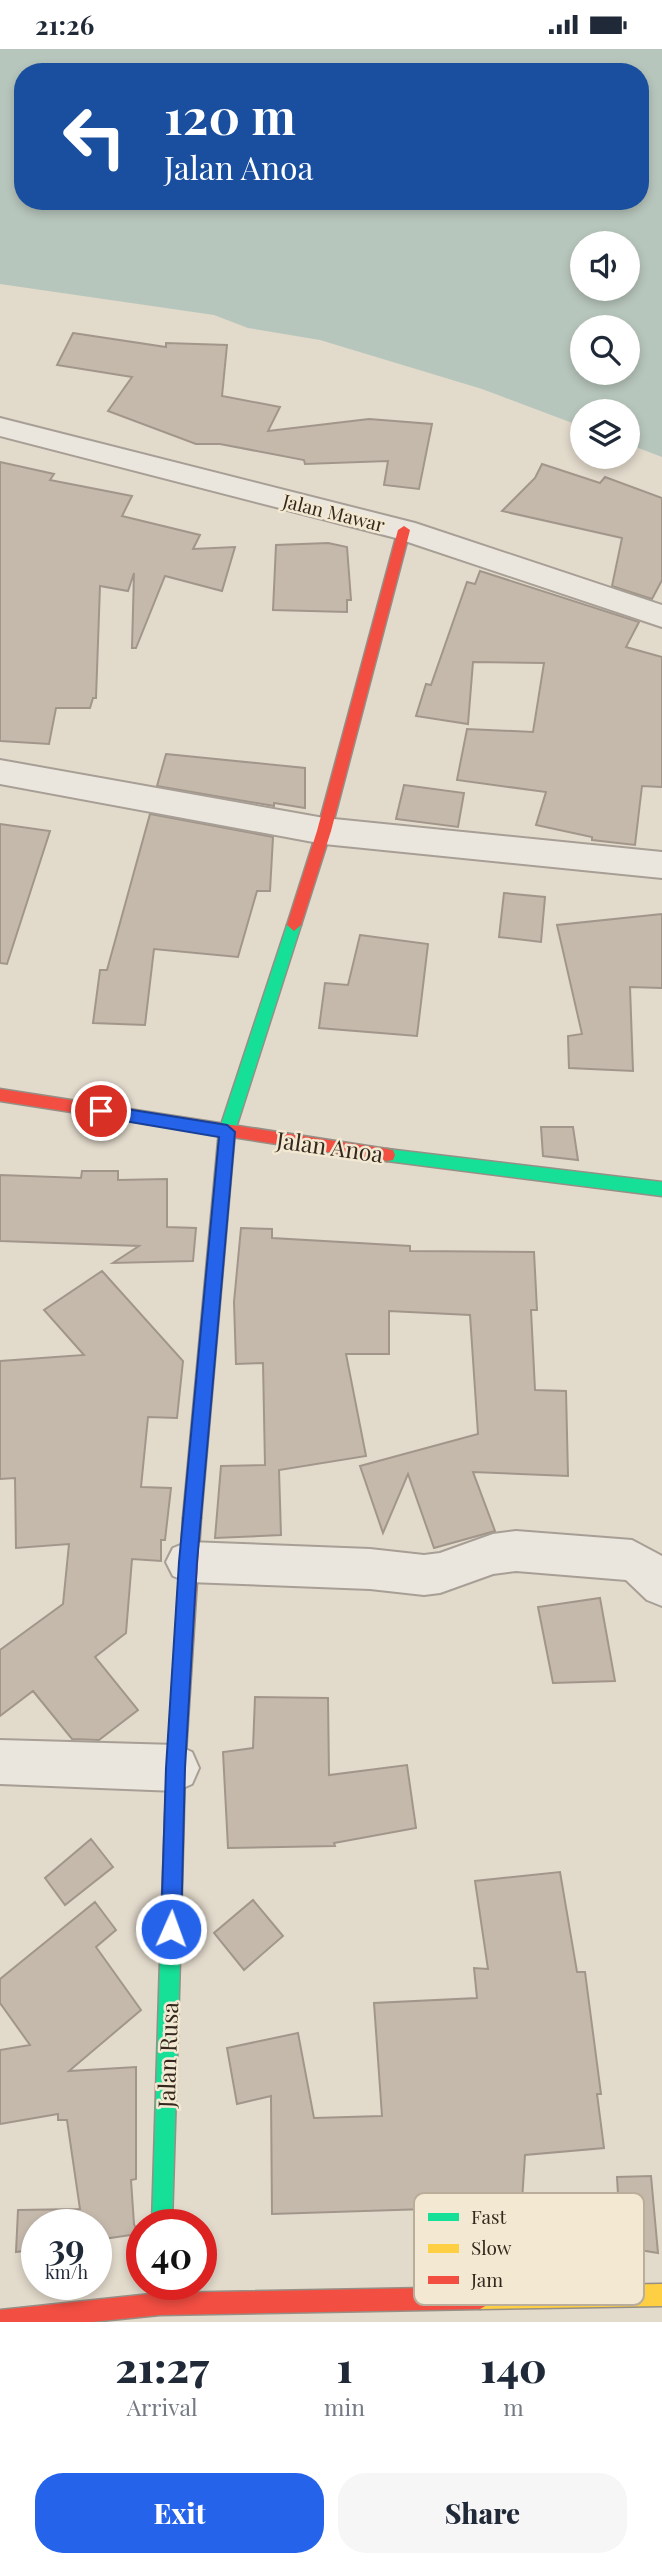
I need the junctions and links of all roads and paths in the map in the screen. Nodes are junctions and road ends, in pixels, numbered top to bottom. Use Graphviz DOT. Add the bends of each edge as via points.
graph roads {
  1 [pos="0,427"];
  2 [pos="404,530"];
  3 [pos="662,615"];
  4 [pos="0,772"];
  5 [pos="324,831"];
  6 [pos="662,865"];
  7 [pos="0,1095"];
  8 [pos="227,1132"];
  9 [pos="662,1189"];
  10 [pos="188,1562"];
  11 [pos="662,1586"];
  12 [pos="0,1762"];
  13 [pos="176,1768"];
  14 [pos="162,2209"];
  15 [pos="217,2294"];
  16 [pos="414,2295"];
  17 [pos="644,2295"];
  18 [pos="662,2295"];
  19 [pos="126,2300"];
  20 [pos="0,2321"];
  1 -- 2 [label="street, Jalan Mawar"];
  2 -- 3 [label="street, Jalan Mawar"];
  2 -- 5 [label="main road, Jalan Rusa"];
  4 -- 5 [label="street"];
  5 -- 6 [label="street"];
  5 -- 8 [label="main road, Jalan Rusa"];
  7 -- 8 [label="main road, Jalan Anoa"];
  8 -- 9 [label="main road, Jalan Anoa" via="548,1178"];
  8 -- 10 [label="main road, Jalan Rusa"];
  10 -- 11 [label="street" via="424,1575 516,1551 632,1560"];
  10 -- 13 [label="main road, Jalan Rusa"];
  12 -- 13 [label="street"];
  13 -- 14 [label="main road, Jalan Rusa"];
  15 -- 16 [label="main road"];
  17 -- 18 [label="main road"];
  19 -- 20 [label="main road"];
}
